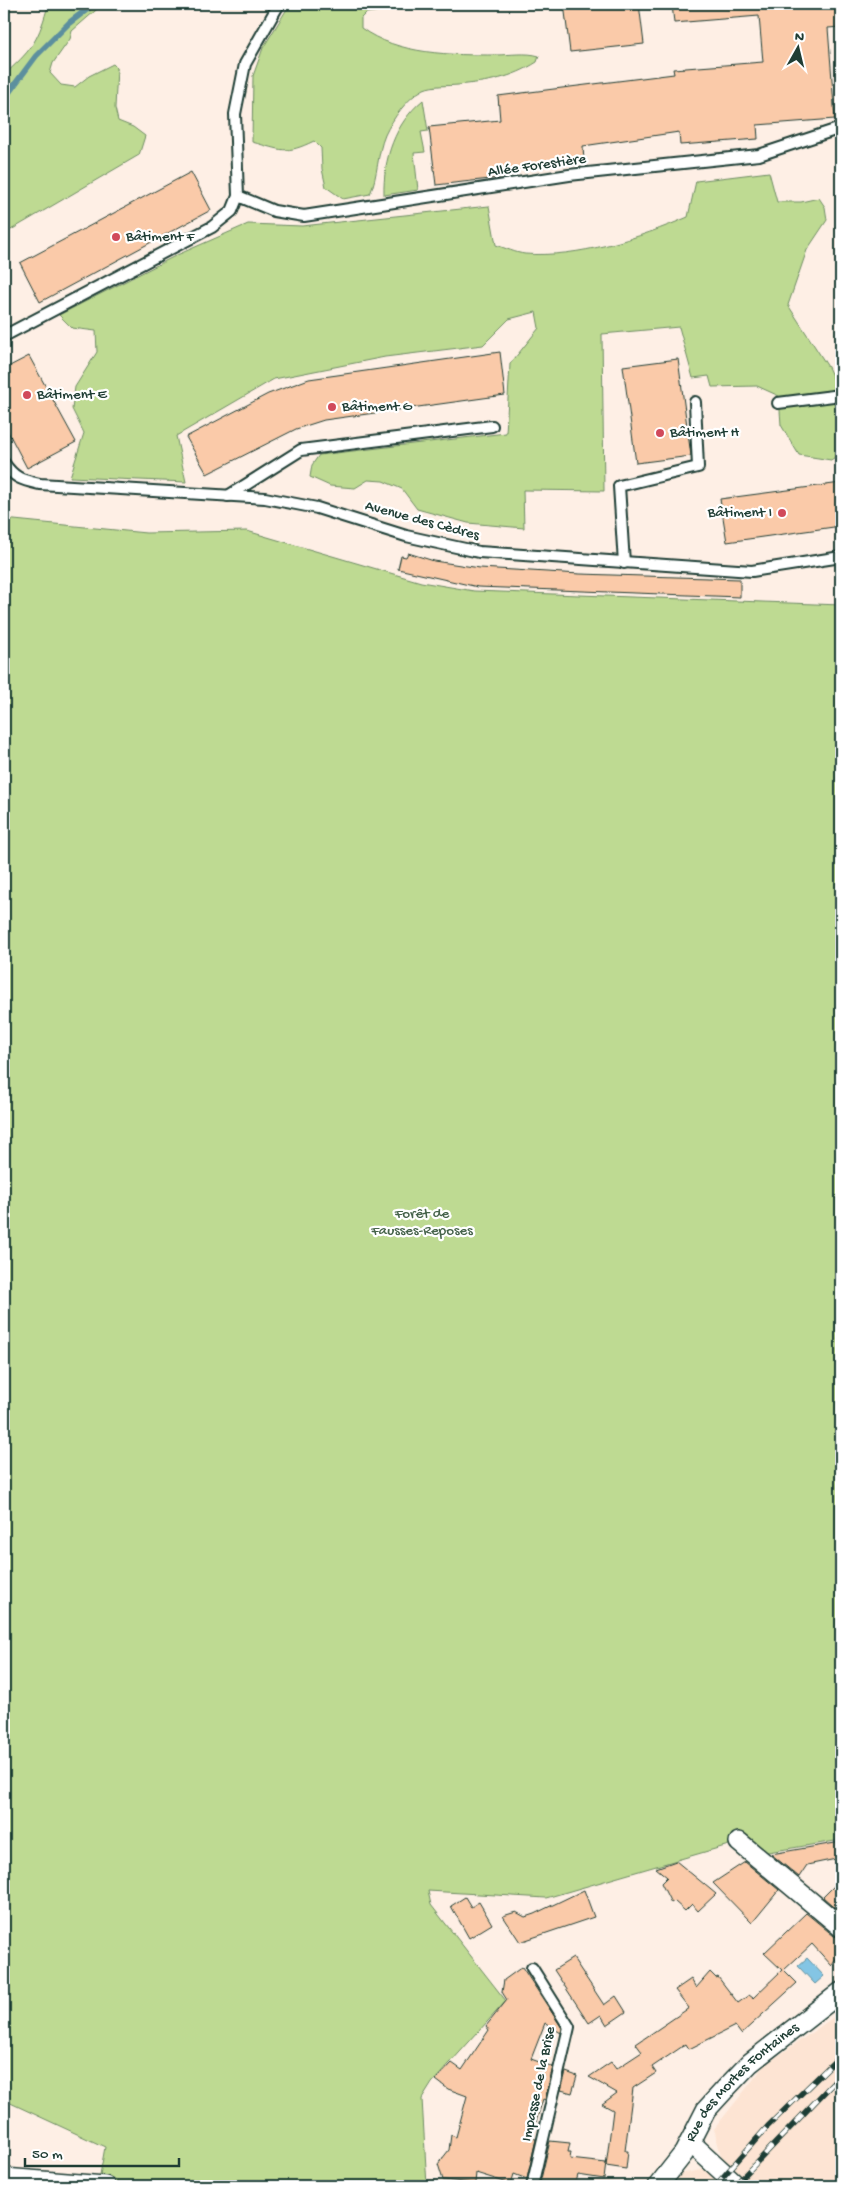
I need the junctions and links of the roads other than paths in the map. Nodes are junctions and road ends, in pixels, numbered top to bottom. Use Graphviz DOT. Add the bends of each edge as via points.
graph roads {
  1 [pos="279,4"];
  2 [pos="841,128"];
  3 [pos="238,196"];
  4 [pos="4,336"];
  5 [pos="841,396"];
  6 [pos="694,402"];
  7 [pos="778,403"];
  8 [pos="492,426"];
  9 [pos="4,463"];
  10 [pos="228,496"];
  11 [pos="841,556"];
  12 [pos="624,563"];
  13 [pos="739,1842"];
  14 [pos="841,1927"];
  15 [pos="532,1968"];
  16 [pos="841,1992"];
  17 [pos="690,2142"];
  18 [pos="4,2178"];
  19 [pos="105,2186"];
  20 [pos="532,2186"];
  21 [pos="658,2186"];
  22 [pos="738,2186"];
  1 -- 3 [label="lane" via="244,64 235,114"];
  2 -- 3 [label="lane, Allée Forestière" via="759,155 569,175 304,216 274,211"];
  3 -- 4 [label="lane" via="232,211 212,227"];
  5 -- 7 [label="lane"];
  6 -- 12 [label="lane" via="698,467 619,486"];
  8 -- 10 [label="lane" via="301,450"];
  9 -- 10 [label="lane, Avenue des Cèdres" via="12,475 40,484"];
  10 -- 12 [label="lane, Avenue des Cèdres" via="265,498 316,508 406,536 479,552"];
  11 -- 12 [label="lane, Avenue des Cèdres" via="752,571"];
  13 -- 14 [label="street"];
  15 -- 20 [label="lane, Impasse de la Brise" via="569,2027"];
  16 -- 17 [label="street, Rue des Mortes Fontaines" via="750,2063 706,2110"];
  17 -- 21 [label="street, Rue des Mortes Fontaines"];
  17 -- 22 [label="street"];
  18 -- 19 [label="street"];
}
